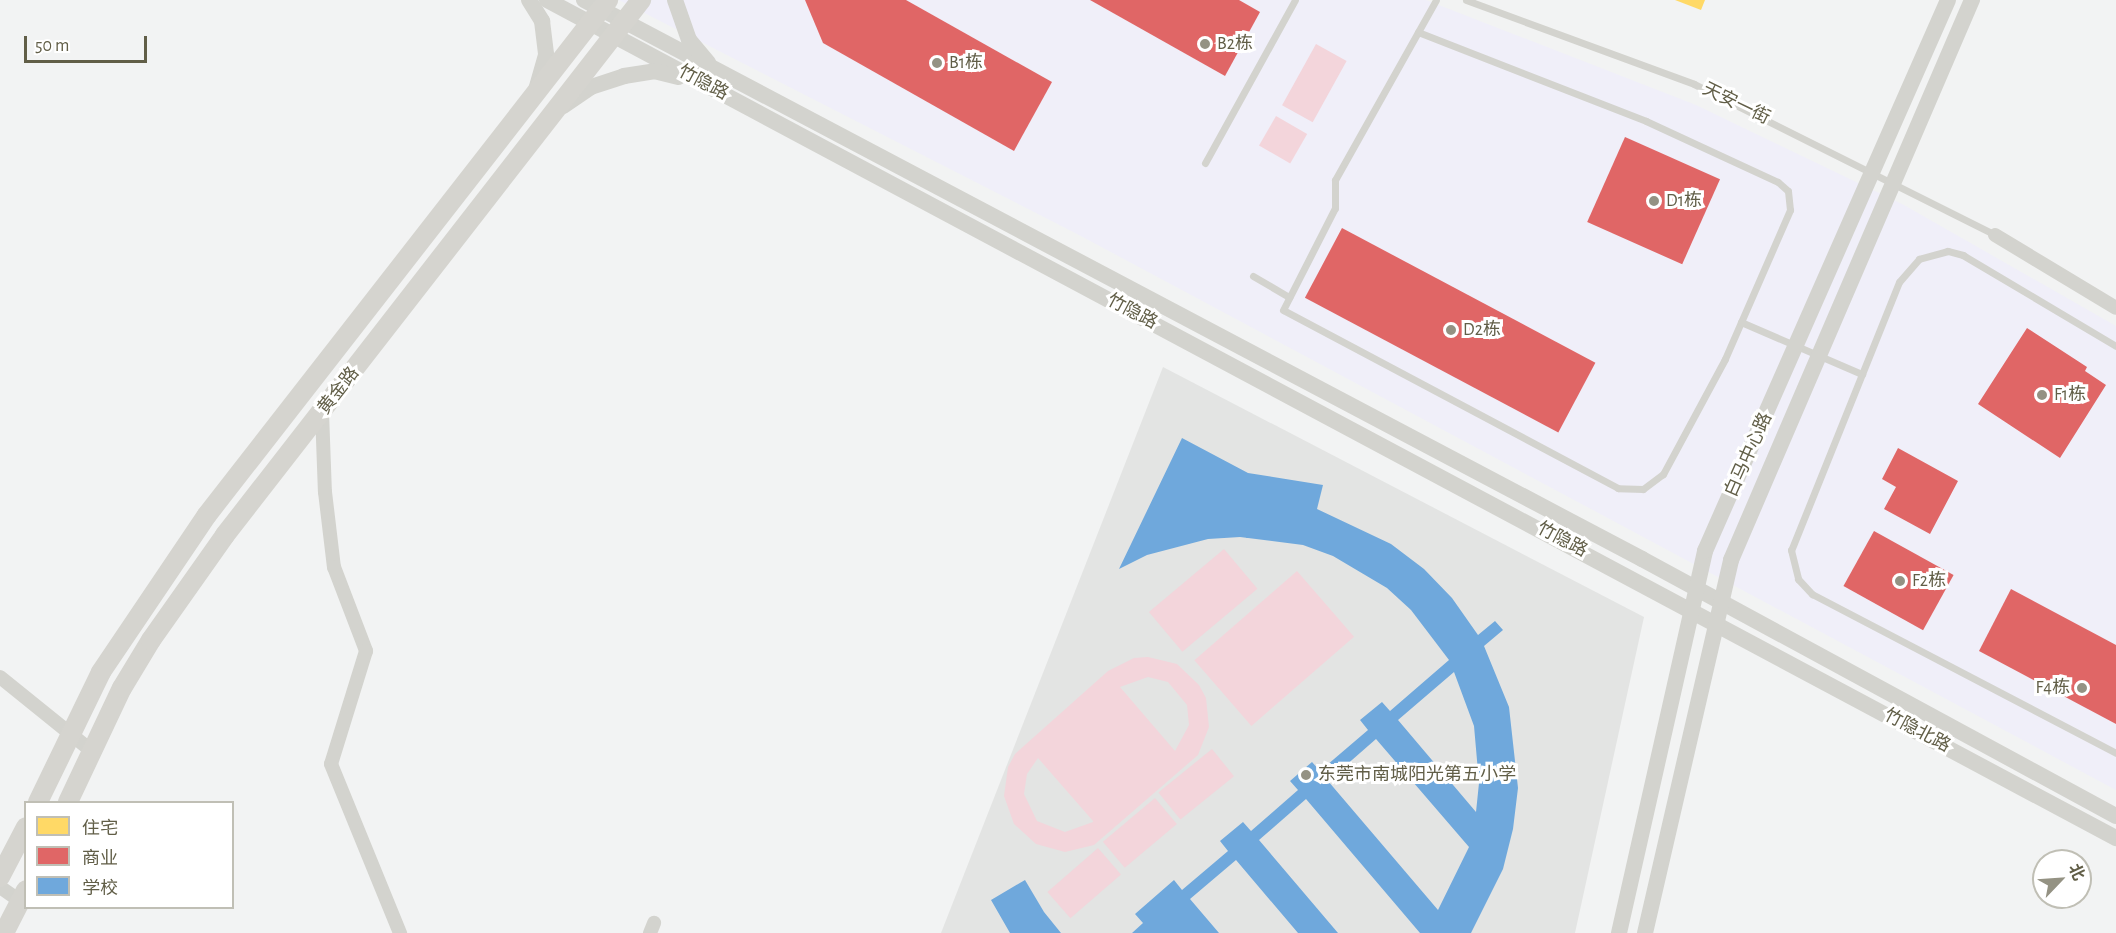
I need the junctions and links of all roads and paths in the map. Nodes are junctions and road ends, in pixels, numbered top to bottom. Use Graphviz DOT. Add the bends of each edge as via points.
graph roads {
  1 [pos="529,0"];
  2 [pos="547,0"];
  3 [pos="641,0"];
  4 [pos="675,0"];
  5 [pos="1295,0"];
  6 [pos="1436,0"];
  7 [pos="1466,0"];
  8 [pos="1948,0"];
  9 [pos="1972,0"];
  10 [pos="596,8"];
  11 [pos="619,29"];
  12 [pos="1418,32"];
  13 [pos="712,69"];
  14 [pos="699,81"];
  15 [pos="535,93"];
  16 [pos="554,112"];
  17 [pos="1204,163"];
  18 [pos="1870,170"];
  19 [pos="1892,182"];
  20 [pos="1995,235"];
  21 [pos="1253,276"];
  22 [pos="1289,297"];
  23 [pos="2116,309"];
  24 [pos="1741,322"];
  25 [pos="1796,345"];
  26 [pos="2116,346"];
  27 [pos="1817,354"];
  28 [pos="1862,374"];
  29 [pos="322,412"];
  30 [pos="1695,589"];
  31 [pos="1722,603"];
  32 [pos="1691,609"];
  33 [pos="1718,623"];
  34 [pos="0,677"];
  35 [pos="71,734"];
  36 [pos="93,752"];
  37 [pos="2116,753"];
  38 [pos="38,801"];
  39 [pos="68,801"];
  40 [pos="2116,816"];
  41 [pos="24,831"];
  42 [pos="2116,838"];
  43 [pos="0,877"];
  44 [pos="0,887"];
  45 [pos="23,895"];
  46 [pos="4,933"];
  47 [pos="400,933"];
  48 [pos="1619,933"];
  49 [pos="1645,933"];
  1 -- 15 [label="street" via="542,21 546,55"];
  2 -- 10 [label="street, 竹隐路"];
  3 -- 11 [label="main road, 黄金路"];
  4 -- 13 [label="street" via="689,40"];
  5 -- 17 [label="lane"];
  6 -- 12 [label="lane"];
  7 -- 18 [label="lane, 天安一街" via="1694,84"];
  8 -- 18 [label="street, 白马中心路"];
  9 -- 19 [label="street, 白马中心路"];
  10 -- 11 [label="street, 竹隐路"];
  10 -- 15 [label="main road, 黄金路"];
  11 -- 13 [label="street, 竹隐路"];
  11 -- 14 [label="street, 竹隐路"];
  11 -- 16 [label="main road, 黄金路"];
  12 -- 22 [label="lane" via="1335,180 1335,208"];
  12 -- 24 [label="lane" via="1635,117 1784,185 1791,197 1790,210"];
  13 -- 30 [label="street, 竹隐路"];
  14 -- 16 [label="street" via="654,71 624,76 591,87"];
  14 -- 32 [label="street, 竹隐路"];
  15 -- 35 [label="main road, 黄金路" via="207,515 101,672"];
  16 -- 29 [label="main road, 黄金路"];
  18 -- 19 [label="lane, 天安一街"];
  18 -- 25 [label="street, 白马中心路"];
  19 -- 20 [label="lane, 天安一街"];
  19 -- 27 [label="street, 白马中心路"];
  20 -- 23 [label="street"];
  21 -- 22 [label="lane"];
  22 -- 24 [label="lane" via="1283,310 1618,488 1631,490 1649,486 1664,474"];
  24 -- 25 [label="lane"];
  25 -- 27 [label="lane"];
  25 -- 30 [label="street, 白马中心路" via="1705,552"];
  26 -- 28 [label="lane" via="1964,255 1941,252 1919,259 1907,269"];
  27 -- 28 [label="lane"];
  27 -- 31 [label="street, 白马中心路" via="1731,560"];
  28 -- 37 [label="lane" via="1791,550 1798,579 1812,594"];
  29 -- 36 [label="main road, 黄金路" via="225,536 151,640 122,688"];
  29 -- 47 [label="street" via="325,492 334,567 366,651 331,764"];
  30 -- 31 [label="street, 竹隐路"];
  30 -- 32 [label="street, 白马中心路"];
  31 -- 33 [label="street, 白马中心路"];
  31 -- 40 [label="street, 竹隐北路"];
  32 -- 33 [label="street, 竹隐路"];
  32 -- 48 [label="street, 白马中心路"];
  33 -- 42 [label="street, 竹隐北路"];
  33 -- 49 [label="street, 白马中心路"];
  34 -- 35 [label="street"];
  35 -- 36 [label="street"];
  35 -- 38 [label="main road, 黄金路"];
  36 -- 39 [label="main road, 黄金路"];
  41 -- 43 [label="main road"];
  44 -- 45 [label="street"];
  45 -- 46 [label="main road"];
}
